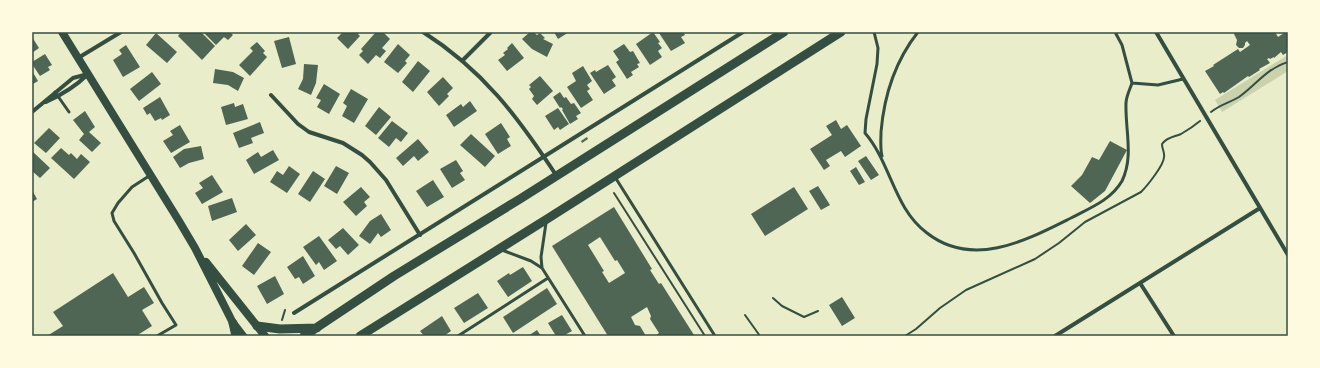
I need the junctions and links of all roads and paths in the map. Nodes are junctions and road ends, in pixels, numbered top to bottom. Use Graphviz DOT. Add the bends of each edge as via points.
graph roads {
  1 [pos="62,32"];
  2 [pos="121,32"];
  3 [pos="423,32"];
  4 [pos="491,32"];
  5 [pos="743,32"];
  6 [pos="784,32"];
  7 [pos="841,32"];
  8 [pos="874,32"];
  9 [pos="918,32"];
  10 [pos="1116,32"];
  11 [pos="1156,32"];
  12 [pos="78,58"];
  13 [pos="462,61"];
  14 [pos="88,74"];
  15 [pos="1183,79"];
  16 [pos="1132,83"];
  17 [pos="55,92"];
  18 [pos="271,95"];
  19 [pos="58,96"];
  20 [pos="40,105"];
  21 [pos="32,112"];
  22 [pos="69,112"];
  23 [pos="545,157"];
  24 [pos="883,160"];
  25 [pos="150,175"];
  26 [pos="557,175"];
  27 [pos="614,176"];
  28 [pos="614,193"];
  29 [pos="1260,208"];
  30 [pos="547,219"];
  31 [pos="420,235"];
  32 [pos="195,248"];
  33 [pos="499,249"];
  34 [pos="1288,255"];
  35 [pos="542,268"];
  36 [pos="548,278"];
  37 [pos="1140,283"];
  38 [pos="773,298"];
  39 [pos="285,310"];
  40 [pos="818,311"];
  41 [pos="294,313"];
  42 [pos="745,315"];
  43 [pos="233,323"];
  44 [pos="280,324"];
  45 [pos="257,326"];
  46 [pos="317,328"];
  47 [pos="157,336"];
  48 [pos="236,336"];
  49 [pos="243,336"];
  50 [pos="265,336"];
  51 [pos="304,336"];
  52 [pos="360,336"];
  53 [pos="458,336"];
  54 [pos="585,336"];
  55 [pos="705,336"];
  56 [pos="715,336"];
  57 [pos="760,336"];
  58 [pos="1055,336"];
  59 [pos="1174,336"];
  1 -- 12 [label="main road"];
  2 -- 12 [label="street"];
  3 -- 13 [label="street"];
  4 -- 13 [label="street"];
  5 -- 23 [label="street"];
  6 -- 26 [label="main road"];
  7 -- 27 [label="main road"];
  8 -- 24 [label="lane" via="878,48 877,64 865,134"];
  9 -- 24 [label="lane" via="901,58 890,84 880,144"];
  10 -- 16 [label="lane"];
  11 -- 15 [label="street"];
  12 -- 14 [label="main road"];
  13 -- 23 [label="street" via="506,104"];
  14 -- 17 [label="street" via="73,78"];
  14 -- 19 [label="street" via="77,85"];
  14 -- 25 [label="main road"];
  15 -- 16 [label="lane" via="1158,85"];
  15 -- 29 [label="street"];
  16 -- 24 [label="lane" via="1126,101 1128,162 1115,190 1101,202 1023,241 986,250 972,250 960,249 927,234 911,217"];
  17 -- 19 [label="lane"];
  17 -- 20 [label="street"];
  18 -- 31 [label="street" via="309,132 342,143 370,162 386,180"];
  19 -- 20 [label="street"];
  19 -- 22 [label="lane"];
  20 -- 21 [label="street"];
  23 -- 26 [label="street"];
  23 -- 31 [label="street"];
  25 -- 32 [label="main road"];
  25 -- 47 [label="lane" via="132,187 112,213 114,221 176,325"];
  26 -- 46 [label="main road" via="394,276"];
  27 -- 30 [label="main road"];
  27 -- 56 [label="lane"];
  28 -- 55 [label="path"];
  29 -- 34 [label="street"];
  29 -- 37 [label="street"];
  30 -- 33 [label="main road"];
  30 -- 35 [label="lane" via="541,257"];
  31 -- 41 [label="street"];
  32 -- 43 [label="main road"];
  32 -- 45 [label="main road"];
  33 -- 35 [label="lane"];
  33 -- 52 [label="main road"];
  35 -- 36 [label="lane"];
  36 -- 53 [label="lane"];
  36 -- 54 [label="lane"];
  37 -- 58 [label="street"];
  37 -- 59 [label="street"];
  38 -- 40 [label="path" via="782,306 804,317"];
  39 -- 44 [label="path"];
  42 -- 57 [label="path"];
  43 -- 48 [label="main road"];
  43 -- 49 [label="main road"];
  45 -- 46 [label="main road" via="280,329"];
  45 -- 50 [label="main road"];
  46 -- 51 [label="main road"];
}
